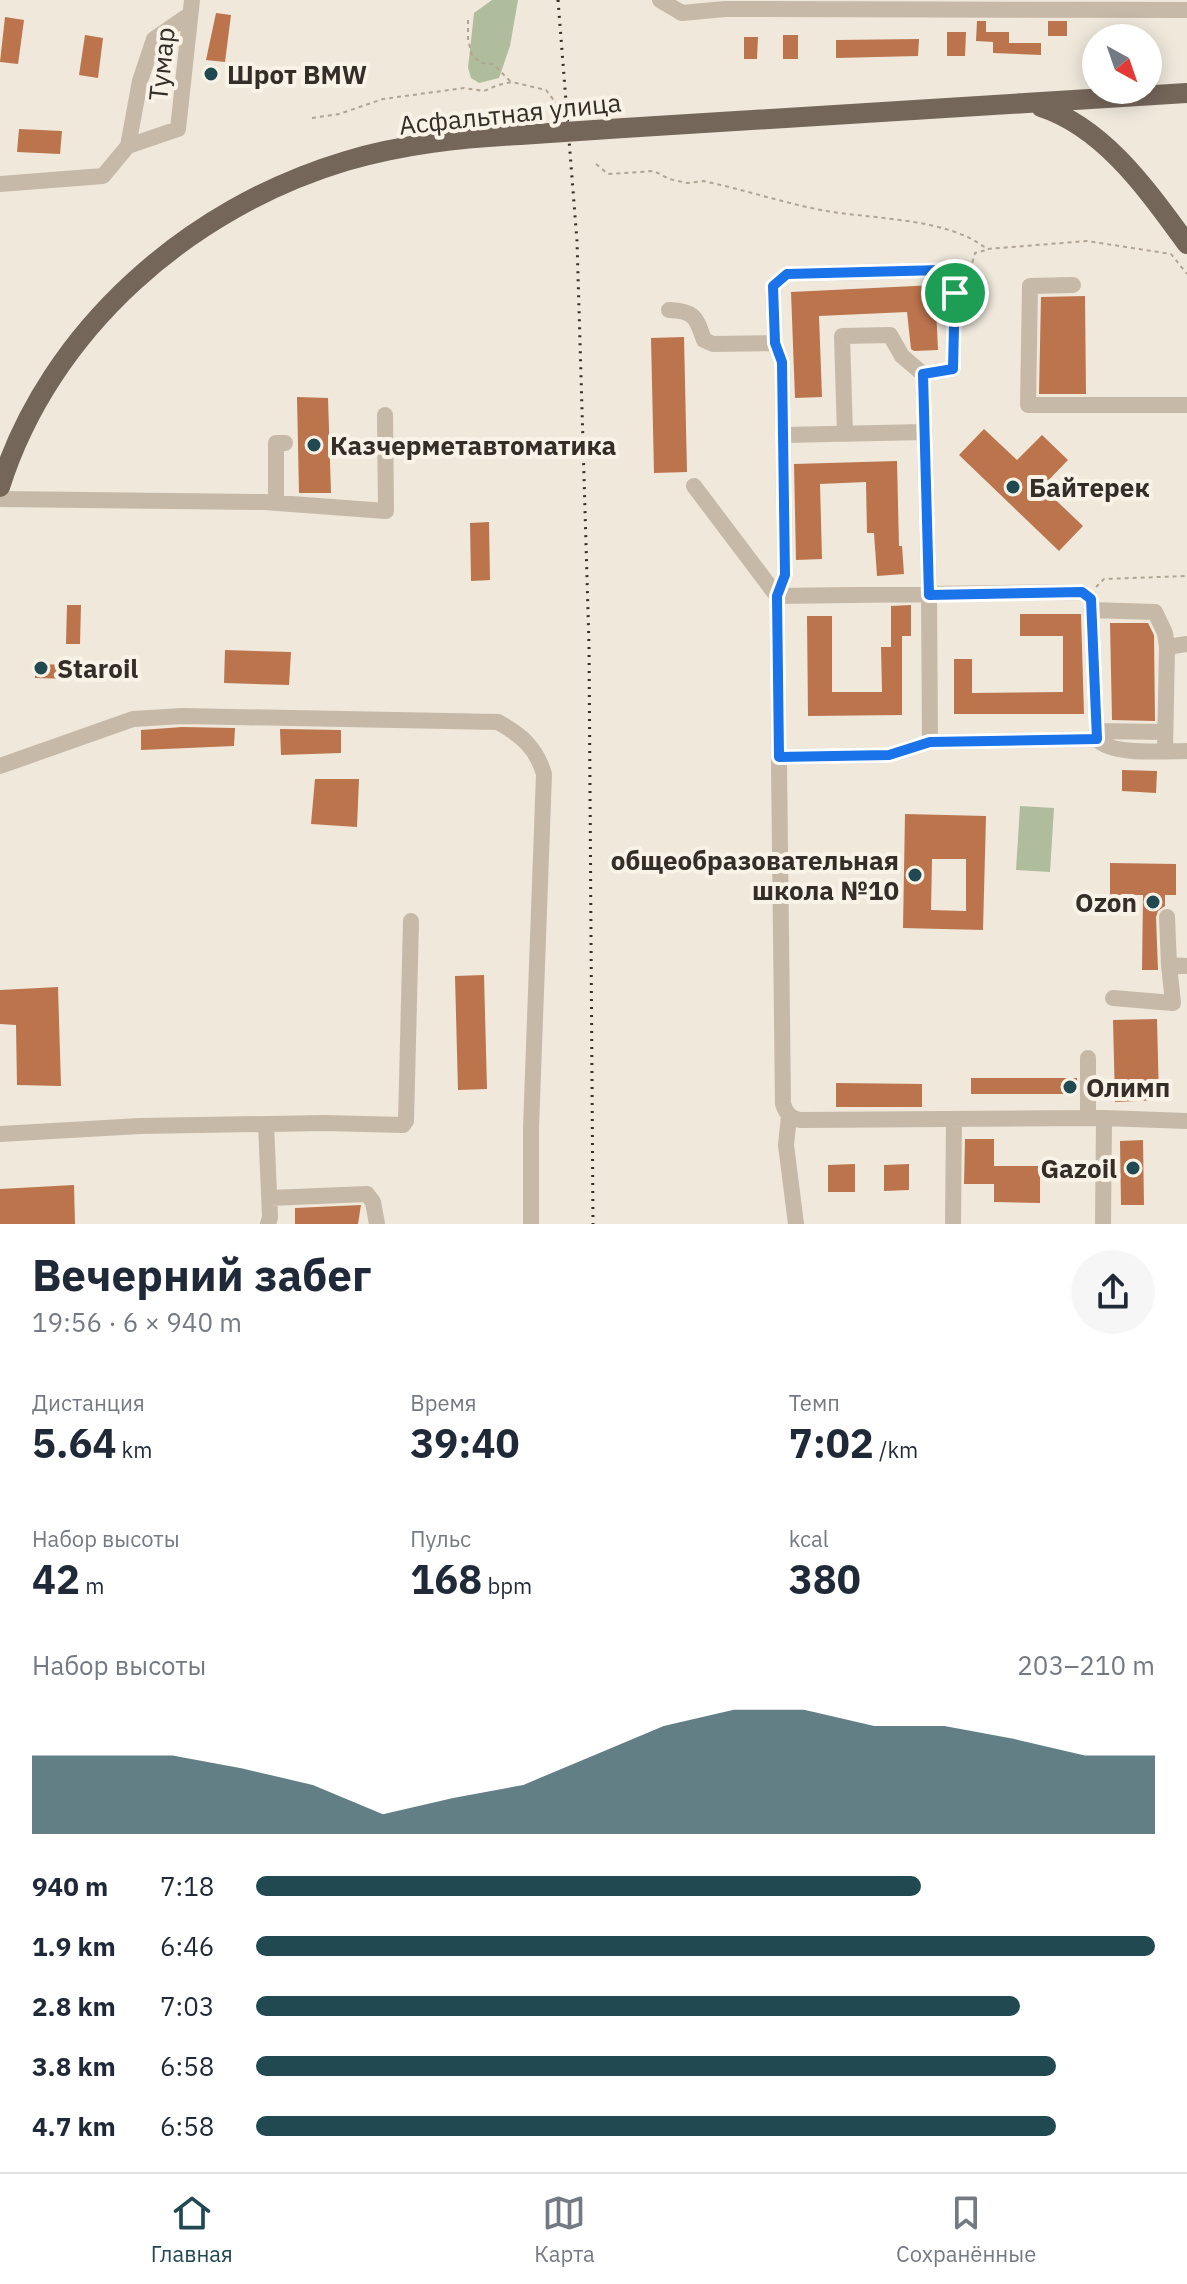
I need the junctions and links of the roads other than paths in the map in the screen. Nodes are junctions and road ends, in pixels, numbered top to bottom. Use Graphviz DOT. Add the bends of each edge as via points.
graph roads {
  1 [pos="660,0"];
  2 [pos="979,4"];
  3 [pos="190,8"];
  4 [pos="1187,10"];
  5 [pos="1187,93"];
  6 [pos="1029,104"];
  7 [pos="128,146"];
  8 [pos="0,184"];
  9 [pos="1187,244"];
  10 [pos="1073,285"];
  11 [pos="669,310"];
  12 [pos="775,343"];
  13 [pos="923,374"];
  14 [pos="1187,405"];
  15 [pos="385,415"];
  16 [pos="925,432"];
  17 [pos="845,434"];
  18 [pos="783,435"];
  19 [pos="285,443"];
  20 [pos="694,486"];
  21 [pos="0,487"];
  22 [pos="0,499"];
  23 [pos="276,503"];
  24 [pos="929,595"];
  25 [pos="777,596"];
  26 [pos="1090,602"];
  27 [pos="1187,644"];
  28 [pos="1167,647"];
  29 [pos="1165,732"];
  30 [pos="1097,735"];
  31 [pos="930,742"];
  32 [pos="1165,751"];
  33 [pos="1187,751"];
  34 [pos="779,757"];
  35 [pos="0,766"];
  36 [pos="1167,917"];
  37 [pos="411,921"];
  38 [pos="1169,965"];
  39 [pos="1187,966"];
  40 [pos="1113,998"];
  41 [pos="1088,1058"];
  42 [pos="789,1116"];
  43 [pos="1096,1118"];
  44 [pos="954,1119"];
  45 [pos="1187,1121"];
  46 [pos="266,1124"];
  47 [pos="0,1134"];
  48 [pos="269,1198"];
  49 [pos="268,1224"];
  50 [pos="377,1224"];
  51 [pos="531,1224"];
  52 [pos="796,1224"];
  53 [pos="953,1224"];
  54 [pos="1103,1224"];
  1 -- 2 [label="street" via="682,13"];
  2 -- 4 [label="street"];
  3 -- 7 [label="street" via="154,39"];
  3 -- 7 [label="street, Тумар" via="178,129"];
  5 -- 6 [label="main road, Асфальтная улица"];
  6 -- 9 [label="main road" via="1064,115 1106,146"];
  6 -- 21 [label="main road, Асфальтная улица, bridge" via="465,138 408,146 301,176 212,222 124,290 43,389 10,454"];
  7 -- 8 [label="street" via="103,176"];
  10 -- 14 [label="street" via="1030,286 1028,405"];
  11 -- 12 [label="street" via="684,310 697,318 704,340 713,344"];
  12 -- 13 [label="street" via="773,286 787,274 942,270 951,277 955,293 953,369"];
  12 -- 18 [label="street" via="782,362"];
  13 -- 16 [label="street"];
  13 -- 17 [label="street" via="902,356 890,335 842,336"];
  15 -- 23 [label="street" via="386,511"];
  16 -- 17 [label="street"];
  16 -- 24 [label="street"];
  17 -- 18 [label="street"];
  18 -- 25 [label="street" via="785,575"];
  19 -- 23 [label="street" via="276,443"];
  20 -- 25 [label="street"];
  22 -- 23 [label="street"];
  24 -- 25 [label="street"];
  24 -- 26 [label="street" via="1082,592"];
  24 -- 31 [label="street"];
  25 -- 34 [label="street"];
  26 -- 28 [label="street" via="1155,612"];
  26 -- 30 [label="street"];
  27 -- 28 [label="street"];
  28 -- 29 [label="street"];
  29 -- 30 [label="street"];
  29 -- 32 [label="street"];
  30 -- 31 [label="street"];
  30 -- 32 [label="street" via="1102,746"];
  31 -- 34 [label="street" via="889,755"];
  32 -- 33 [label="street"];
  34 -- 42 [label="street" via="783,1104"];
  35 -- 51 [label="street" via="133,719 182,716 498,722 523,737 539,757 544,774"];
  36 -- 38 [label="street"];
  37 -- 46 [label="street" via="406,1121"];
  38 -- 39 [label="street"];
  38 -- 40 [label="street" via="1173,1003"];
  41 -- 43 [label="street"];
  42 -- 44 [label="street"];
  42 -- 52 [label="street" via="786,1145"];
  43 -- 44 [label="street"];
  43 -- 45 [label="street"];
  43 -- 54 [label="street"];
  44 -- 53 [label="street"];
  46 -- 47 [label="street"];
  46 -- 48 [label="street"];
  48 -- 49 [label="street"];
  48 -- 50 [label="street" via="367,1194"];
}
